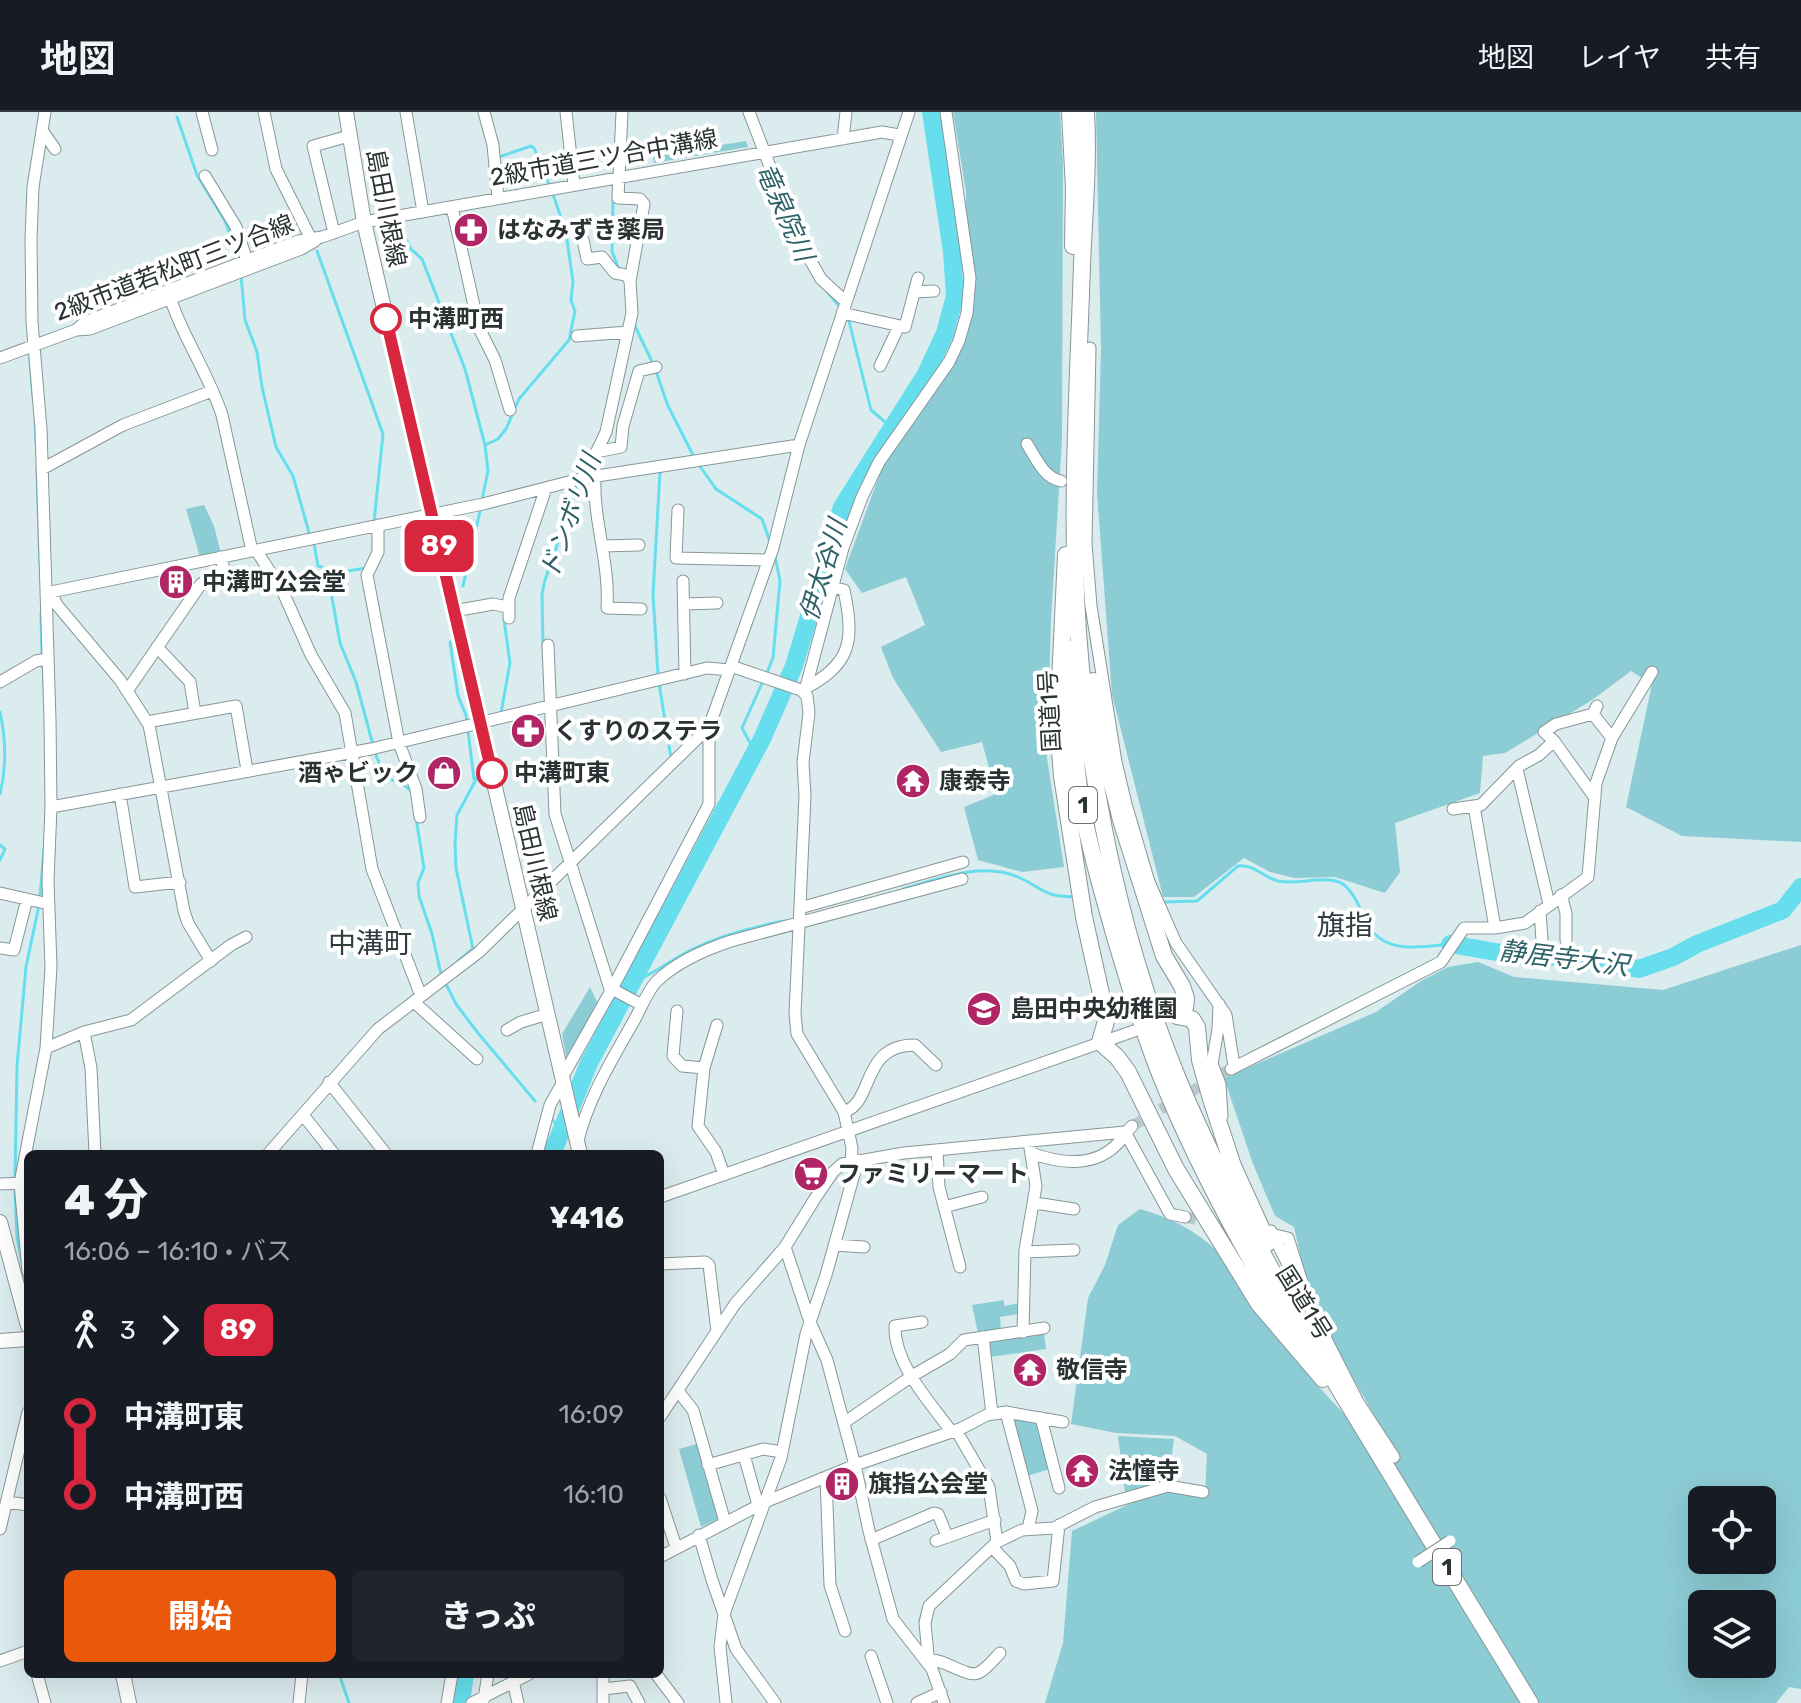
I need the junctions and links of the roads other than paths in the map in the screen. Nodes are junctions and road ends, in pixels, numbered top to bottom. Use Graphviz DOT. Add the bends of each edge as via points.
graph roads {
  1 [pos="45,112"];
  2 [pos="202,112"];
  3 [pos="264,112"];
  4 [pos="346,112"];
  5 [pos="406,112"];
  6 [pos="484,112"];
  7 [pos="566,112"];
  8 [pos="622,112"];
  9 [pos="749,112"];
  10 [pos="846,112"];
  11 [pos="909,112"];
  12 [pos="946,112"];
  13 [pos="1070,112"];
  14 [pos="1086,112"];
  15 [pos="42,130"];
  16 [pos="899,135"];
  17 [pos="349,136"];
  18 [pos="843,139"];
  19 [pos="55,149"];
  20 [pos="212,150"];
  21 [pos="764,152"];
  22 [pos="205,176"];
  23 [pos="619,177"];
  24 [pos="574,184"];
  25 [pos="498,198"];
  26 [pos="452,207"];
  27 [pos="423,212"];
  28 [pos="364,222"];
  29 [pos="334,233"];
  30 [pos="317,238"];
  31 [pos="583,240"];
  32 [pos="247,261"];
  33 [pos="918,278"];
  34 [pos="630,281"];
  35 [pos="934,291"];
  36 [pos="915,292"];
  37 [pos="169,295"];
  38 [pos="844,307"];
  39 [pos="899,326"];
  40 [pos="628,332"];
  41 [pos="577,336"];
  42 [pos="34,346"];
  43 [pos="1090,348"];
  44 [pos="0,358"];
  45 [pos="880,366"];
  46 [pos="656,367"];
  47 [pos="212,391"];
  48 [pos="510,410"];
  49 [pos="1027,444"];
  50 [pos="799,445"];
  51 [pos="596,452"];
  52 [pos="42,469"];
  53 [pos="590,478"];
  54 [pos="1061,481"];
  55 [pos="546,488"];
  56 [pos="678,510"];
  57 [pos="432,514"];
  58 [pos="1067,518"];
  59 [pos="378,525"];
  60 [pos="639,545"];
  61 [pos="603,546"];
  62 [pos="254,550"];
  63 [pos="220,557"];
  64 [pos="768,560"];
  65 [pos="1076,574"];
  66 [pos="683,581"];
  67 [pos="831,587"];
  68 [pos="48,593"];
  69 [pos="717,603"];
  70 [pos="684,604"];
  71 [pos="641,609"];
  72 [pos="454,611"];
  73 [pos="548,645"];
  74 [pos="157,647"];
  75 [pos="47,659"];
  76 [pos="730,668"];
  77 [pos="1652,672"];
  78 [pos="685,674"];
  79 [pos="0,682"];
  80 [pos="802,689"];
  81 [pos="127,691"];
  82 [pos="549,706"];
  83 [pos="195,713"];
  84 [pos="147,722"];
  85 [pos="470,726"];
  86 [pos="709,727"];
  87 [pos="1612,738"];
  88 [pos="1554,741"];
  89 [pos="399,743"];
  90 [pos="350,753"];
  91 [pos="1517,769"];
  92 [pos="247,770"];
  93 [pos="161,786"];
  94 [pos="120,794"];
  95 [pos="1595,798"];
  96 [pos="1474,806"];
  97 [pos="51,807"];
  98 [pos="1453,809"];
  99 [pos="420,817"];
  100 [pos="963,862"];
  101 [pos="570,864"];
  102 [pos="962,879"];
  103 [pos="180,882"];
  104 [pos="0,893"];
  105 [pos="1561,895"];
  106 [pos="27,899"];
  107 [pos="49,904"];
  108 [pos="523,908"];
  109 [pos="800,908"];
  110 [pos="1544,908"];
  111 [pos="798,924"];
  112 [pos="1495,928"];
  113 [pos="246,937"];
  114 [pos="1566,940"];
  115 [pos="1542,941"];
  116 [pos="0,948"];
  117 [pos="211,961"];
  118 [pos="612,990"];
  119 [pos="418,999"];
  120 [pos="1219,1003"];
  121 [pos="642,1005"];
  122 [pos="677,1011"];
  123 [pos="548,1014"];
  124 [pos="717,1025"];
  125 [pos="507,1030"];
  126 [pos="1134,1031"];
  127 [pos="84,1032"];
  128 [pos="1100,1042"];
  129 [pos="46,1048"];
  130 [pos="477,1059"];
  131 [pos="936,1065"];
  132 [pos="704,1068"];
  133 [pos="564,1080"];
  134 [pos="329,1082"];
  135 [pos="844,1112"];
  136 [pos="303,1115"];
  137 [pos="1129,1129"];
  138 [pos="849,1131"];
  139 [pos="1030,1147"];
  140 [pos="29,1150"];
  141 [pos="95,1150"];
  142 [pos="272,1150"];
  143 [pos="331,1150"];
  144 [pos="383,1150"];
  145 [pos="538,1150"];
  146 [pos="577,1150"];
  147 [pos="937,1150"];
  148 [pos="854,1161"];
  149 [pos="724,1175"];
  150 [pos="24,1183"];
  151 [pos="0,1184"];
  152 [pos="664,1196"];
  153 [pos="982,1197"];
  154 [pos="1035,1203"];
  155 [pos="944,1207"];
  156 [pos="1074,1209"];
  157 [pos="1185,1217"];
  158 [pos="0,1222"];
  159 [pos="1275,1235"];
  160 [pos="834,1245"];
  161 [pos="785,1247"];
  162 [pos="864,1247"];
  163 [pos="1074,1250"];
  164 [pos="1025,1252"];
  165 [pos="664,1264"];
  166 [pos="960,1267"];
  167 [pos="1296,1284"];
  168 [pos="24,1299"];
  169 [pos="810,1322"];
  170 [pos="922,1322"];
  171 [pos="1044,1328"];
  172 [pos="717,1331"];
  173 [pos="1023,1332"];
  174 [pos="983,1337"];
  175 [pos="24,1339"];
  176 [pos="0,1341"];
  177 [pos="1325,1373"];
  178 [pos="912,1376"];
  179 [pos="678,1391"];
  180 [pos="664,1411"];
  181 [pos="1006,1412"];
  182 [pos="992,1414"];
  183 [pos="1041,1418"];
  184 [pos="845,1422"];
  185 [pos="1063,1422"];
  186 [pos="24,1427"];
  187 [pos="953,1430"];
  188 [pos="782,1452"];
  189 [pos="744,1455"];
  190 [pos="1394,1457"];
  191 [pos="708,1465"];
  192 [pos="855,1465"];
  193 [pos="826,1477"];
  194 [pos="1059,1488"];
  195 [pos="1203,1492"];
  196 [pos="6,1497"];
  197 [pos="762,1504"];
  198 [pos="664,1510"];
  199 [pos="995,1520"];
  200 [pos="725,1522"];
  201 [pos="1059,1525"];
  202 [pos="0,1529"];
  203 [pos="1028,1529"];
  204 [pos="699,1535"];
  205 [pos="871,1540"];
  206 [pos="1450,1541"];
  207 [pos="995,1545"];
  208 [pos="676,1547"];
  209 [pos="664,1554"];
  210 [pos="1418,1562"];
  211 [pos="724,1614"];
  212 [pos="845,1631"];
  213 [pos="24,1652"];
  214 [pos="1000,1653"];
  215 [pos="871,1656"];
  216 [pos="0,1661"];
  217 [pos="929,1663"];
  218 [pos="38,1678"];
  219 [pos="124,1678"];
  220 [pos="302,1678"];
  221 [pos="451,1678"];
  222 [pos="489,1678"];
  223 [pos="520,1678"];
  224 [pos="603,1678"];
  225 [pos="659,1678"];
  226 [pos="513,1681"];
  227 [pos="603,1689"];
  228 [pos="942,1698"];
  229 [pos="480,1701"];
  230 [pos="45,1703"];
  231 [pos="129,1703"];
  232 [pos="299,1703"];
  233 [pos="447,1703"];
  234 [pos="518,1703"];
  235 [pos="603,1703"];
  236 [pos="639,1703"];
  237 [pos="678,1703"];
  238 [pos="726,1703"];
  239 [pos="775,1703"];
  240 [pos="887,1703"];
  241 [pos="917,1703"];
  242 [pos="1530,1703"];
  1 -- 15 [label="street"];
  2 -- 20 [label="street"];
  3 -- 30 [label="street" via="276,169"];
  4 -- 17 [label="main road, 島田川根線"];
  5 -- 27 [label="street"];
  6 -- 25 [label="street"];
  7 -- 24 [label="street"];
  8 -- 23 [label="street"];
  9 -- 21 [label="street"];
  10 -- 18 [label="street"];
  11 -- 16 [label="street"];
  12 -- 67 [label="street" via="970,278 967,313 949,362 879,462"];
  13 -- 58 [label="highway, 国道1号 / 1" via="1074,189"];
  14 -- 65 [label="highway, 国道1号 / 1"];
  15 -- 19 [label="street"];
  15 -- 42 [label="street" via="31,217"];
  16 -- 18 [label="street, 2級市道三ツ合中溝線" via="882,132"];
  16 -- 38 [label="street"];
  17 -- 28 [label="main road, 島田川根線"];
  17 -- 29 [label="street" via="313,146"];
  18 -- 21 [label="street, 2級市道三ツ合中溝線"];
  21 -- 23 [label="street, 2級市道三ツ合中溝線"];
  21 -- 38 [label="street" via="782,207 813,267"];
  22 -- 32 [label="street" via="236,227"];
  23 -- 24 [label="street, 2級市道三ツ合中溝線"];
  23 -- 34 [label="street" via="618,198 644,204"];
  24 -- 25 [label="street, 2級市道三ツ合中溝線"];
  25 -- 26 [label="street, 2級市道三ツ合中溝線"];
  26 -- 27 [label="street, 2級市道三ツ合中溝線"];
  26 -- 48 [label="street" via="479,328"];
  27 -- 28 [label="street, 2級市道三ツ合中溝線"];
  28 -- 29 [label="street, 2級市道若松町三ツ合線"];
  28 -- 57 [label="main road, 島田川根線"];
  29 -- 30 [label="street, 2級市道若松町三ツ合線"];
  30 -- 32 [label="street, 2級市道若松町三ツ合線"];
  30 -- 37 [label="street" via="301,249"];
  31 -- 34 [label="street" via="587,259 602,257"];
  32 -- 37 [label="street, 2級市道若松町三ツ合線"];
  33 -- 36 [label="street"];
  34 -- 40 [label="street"];
  35 -- 36 [label="street"];
  36 -- 39 [label="street" via="905,327"];
  37 -- 42 [label="street, 2級市道若松町三ツ合線" via="85,322"];
  37 -- 47 [label="street"];
  38 -- 39 [label="street"];
  38 -- 50 [label="street"];
  39 -- 45 [label="street"];
  40 -- 41 [label="street"];
  40 -- 51 [label="street" via="606,432"];
  42 -- 44 [label="street, 2級市道若松町三ツ合線"];
  42 -- 52 [label="street"];
  43 -- 120 [label="street" via="1086,544 1108,717 1149,882 1176,943"];
  46 -- 51 [label="street" via="639,371 621,447"];
  47 -- 52 [label="street" via="123,425"];
  47 -- 62 [label="street"];
  49 -- 54 [label="street" via="1045,473"];
  50 -- 53 [label="street"];
  50 -- 64 [label="street"];
  51 -- 53 [label="street"];
  52 -- 68 [label="street"];
  53 -- 55 [label="street"];
  53 -- 61 [label="street"];
  55 -- 57 [label="street"];
  55 -- 72 [label="street" via="509,612 493,604"];
  56 -- 64 [label="street" via="676,558"];
  57 -- 59 [label="street"];
  57 -- 72 [label="main road, 島田川根線"];
  58 -- 128 [label="highway" via="1058,724 1084,917 1105,1012"];
  58 -- 177 [label="highway, 国道1号 / 1" via="1079,789 1120,955 1166,1089 1201,1166 1252,1265"];
  59 -- 62 [label="street"];
  59 -- 89 [label="street" via="378,552 367,575"];
  60 -- 61 [label="street"];
  61 -- 71 [label="street" via="607,608"];
  62 -- 63 [label="street"];
  62 -- 90 [label="street" via="283,592 345,713"];
  63 -- 68 [label="street"];
  63 -- 74 [label="street" via="225,571 201,584"];
  64 -- 76 [label="street"];
  65 -- 177 [label="highway, 国道1号 / 1" via="1096,785 1138,964 1178,1078 1229,1190"];
  65 -- 177 [label="highway" via="1121,820 1164,956 1186,998 1185,1008 1171,1018 1187,1016 1197,1027 1200,1060 1233,1166"];
  66 -- 70 [label="street"];
  67 -- 80 [label="street"];
  67 -- 80 [label="street" via="844,590 849,637 837,667"];
  68 -- 75 [label="street"];
  68 -- 81 [label="street"];
  69 -- 70 [label="street"];
  70 -- 78 [label="street"];
  72 -- 85 [label="main road, 島田川根線"];
  73 -- 82 [label="street"];
  74 -- 81 [label="street"];
  74 -- 83 [label="street" via="190,682"];
  75 -- 79 [label="street"];
  75 -- 97 [label="street"];
  76 -- 78 [label="street"];
  76 -- 80 [label="street"];
  76 -- 86 [label="street"];
  77 -- 87 [label="street"];
  78 -- 82 [label="street"];
  80 -- 109 [label="street" via="809,713"];
  81 -- 84 [label="street"];
  82 -- 85 [label="street"];
  82 -- 101 [label="street" via="555,814"];
  83 -- 84 [label="street"];
  83 -- 92 [label="street" via="236,706"];
  84 -- 93 [label="street"];
  85 -- 89 [label="street"];
  85 -- 108 [label="main road, 島田川根線"];
  86 -- 101 [label="street"];
  86 -- 118 [label="street" via="709,804"];
  87 -- 88 [label="street" via="1595,710 1544,732"];
  87 -- 95 [label="street"];
  88 -- 91 [label="street"];
  88 -- 95 [label="street"];
  89 -- 90 [label="street"];
  89 -- 99 [label="street"];
  90 -- 92 [label="street"];
  90 -- 119 [label="street" via="372,869"];
  91 -- 96 [label="street"];
  91 -- 110 [label="street"];
  92 -- 93 [label="street"];
  93 -- 94 [label="street"];
  93 -- 103 [label="street"];
  94 -- 97 [label="street"];
  94 -- 103 [label="street" via="135,887"];
  95 -- 105 [label="street" via="1588,877"];
  96 -- 98 [label="street"];
  96 -- 112 [label="street"];
  97 -- 107 [label="street"];
  100 -- 109 [label="street"];
  101 -- 108 [label="street"];
  101 -- 118 [label="street"];
  102 -- 111 [label="street"];
  103 -- 117 [label="street" via="188,923"];
  104 -- 106 [label="street"];
  105 -- 110 [label="street"];
  105 -- 114 [label="street"];
  106 -- 107 [label="street"];
  106 -- 116 [label="street" via="14,950"];
  107 -- 129 [label="street"];
  108 -- 119 [label="street" via="479,952"];
  108 -- 123 [label="main road, 島田川根線"];
  109 -- 111 [label="street"];
  110 -- 112 [label="street" via="1525,923"];
  110 -- 115 [label="street"];
  111 -- 121 [label="street" via="708,949 654,984"];
  111 -- 135 [label="street" via="797,1034"];
  112 -- 120 [label="street" via="1464,928 1441,962 1232,1068 1226,1015"];
  113 -- 117 [label="street"];
  117 -- 127 [label="street" via="131,1020"];
  118 -- 121 [label="street"];
  118 -- 133 [label="street"];
  119 -- 130 [label="street"];
  119 -- 134 [label="street" via="378,1029"];
  120 -- 167 [label="street" via="1212,1064 1220,1084 1221,1113"];
  121 -- 146 [label="street" via="584,1114"];
  122 -- 132 [label="street" via="673,1056 682,1066"];
  123 -- 125 [label="street"];
  123 -- 133 [label="main road, 島田川根線"];
  124 -- 132 [label="street"];
  126 -- 128 [label="street"];
  127 -- 129 [label="street"];
  127 -- 141 [label="street"];
  128 -- 138 [label="street"];
  128 -- 177 [label="highway" via="1128,1072 1176,1169 1259,1304"];
  129 -- 140 [label="street"];
  131 -- 135 [label="street" via="915,1045 881,1057 858,1103"];
  132 -- 149 [label="street" via="698,1126"];
  133 -- 145 [label="street" via="550,1105"];
  133 -- 146 [label="main road, 島田川根線"];
  134 -- 136 [label="street"];
  134 -- 144 [label="street"];
  135 -- 138 [label="street"];
  136 -- 142 [label="street"];
  136 -- 143 [label="street"];
  137 -- 139 [label="street"];
  137 -- 139 [label="street" via="1108,1151 1082,1163 1051,1160"];
  137 -- 157 [label="street" via="1170,1214"];
  138 -- 148 [label="street"];
  138 -- 149 [label="street"];
  139 -- 147 [label="street"];
  139 -- 154 [label="street"];
  147 -- 148 [label="street"];
  147 -- 155 [label="street"];
  148 -- 160 [label="street"];
  148 -- 161 [label="street" via="833,1172"];
  149 -- 152 [label="street"];
  150 -- 151 [label="street"];
  153 -- 155 [label="street"];
  154 -- 156 [label="street"];
  154 -- 164 [label="street"];
  155 -- 166 [label="street"];
  158 -- 168 [label="main road"];
  159 -- 167 [label="street" via="1288,1238 1302,1282"];
  160 -- 162 [label="street"];
  160 -- 169 [label="street"];
  161 -- 169 [label="street"];
  161 -- 172 [label="street"];
  163 -- 164 [label="street"];
  164 -- 173 [label="street"];
  165 -- 172 [label="street" via="709,1265"];
  167 -- 190 [label="street" via="1358,1402"];
  169 -- 184 [label="street"];
  169 -- 188 [label="street"];
  170 -- 178 [label="street" via="895,1326 898,1349"];
  171 -- 173 [label="street"];
  172 -- 179 [label="street"];
  173 -- 174 [label="street"];
  174 -- 178 [label="street" via="964,1340"];
  174 -- 182 [label="street"];
  175 -- 176 [label="main road"];
  177 -- 242 [label="highway, 国道1号 / 1"];
  178 -- 184 [label="street"];
  178 -- 187 [label="street"];
  179 -- 180 [label="street"];
  179 -- 191 [label="street" via="693,1410"];
  181 -- 182 [label="street"];
  181 -- 183 [label="street"];
  181 -- 203 [label="street" via="1032,1511"];
  182 -- 187 [label="street"];
  183 -- 185 [label="street"];
  183 -- 194 [label="street"];
  184 -- 192 [label="street"];
  186 -- 196 [label="street"];
  187 -- 192 [label="street"];
  187 -- 199 [label="street" via="989,1487"];
  188 -- 189 [label="street" via="763,1449"];
  188 -- 197 [label="street"];
  189 -- 191 [label="street"];
  189 -- 197 [label="street"];
  191 -- 200 [label="street"];
  192 -- 193 [label="street"];
  192 -- 205 [label="street"];
  193 -- 197 [label="street"];
  193 -- 212 [label="street" via="830,1585"];
  195 -- 201 [label="street" via="1168,1486 1095,1507"];
  196 -- 202 [label="street"];
  197 -- 200 [label="street"];
  197 -- 211 [label="street"];
  198 -- 208 [label="street"];
  199 -- 205 [label="street" via="941,1538 934,1513"];
  199 -- 207 [label="street"];
  200 -- 204 [label="street"];
  201 -- 203 [label="street"];
  201 -- 207 [label="street" via="1053,1581 1016,1581"];
  203 -- 207 [label="street"];
  204 -- 208 [label="street"];
  204 -- 211 [label="street"];
  205 -- 217 [label="street" via="893,1619"];
  206 -- 210 [label="street, bridge"];
  207 -- 217 [label="street" via="929,1606"];
  208 -- 209 [label="street"];
  211 -- 238 [label="street" via="720,1647"];
  211 -- 239 [label="street" via="736,1649"];
  213 -- 216 [label="street"];
  214 -- 217 [label="street" via="972,1675 937,1659"];
  215 -- 240 [label="street"];
  217 -- 228 [label="street"];
  218 -- 230 [label="street"];
  219 -- 231 [label="main road"];
  220 -- 232 [label="street"];
  221 -- 233 [label="street"];
  222 -- 229 [label="street"];
  223 -- 226 [label="street"];
  224 -- 227 [label="street"];
  225 -- 237 [label="street"];
  226 -- 229 [label="street"];
  226 -- 234 [label="street"];
  227 -- 235 [label="street"];
  227 -- 236 [label="street" via="630,1686"];
  228 -- 241 [label="street"];
}
